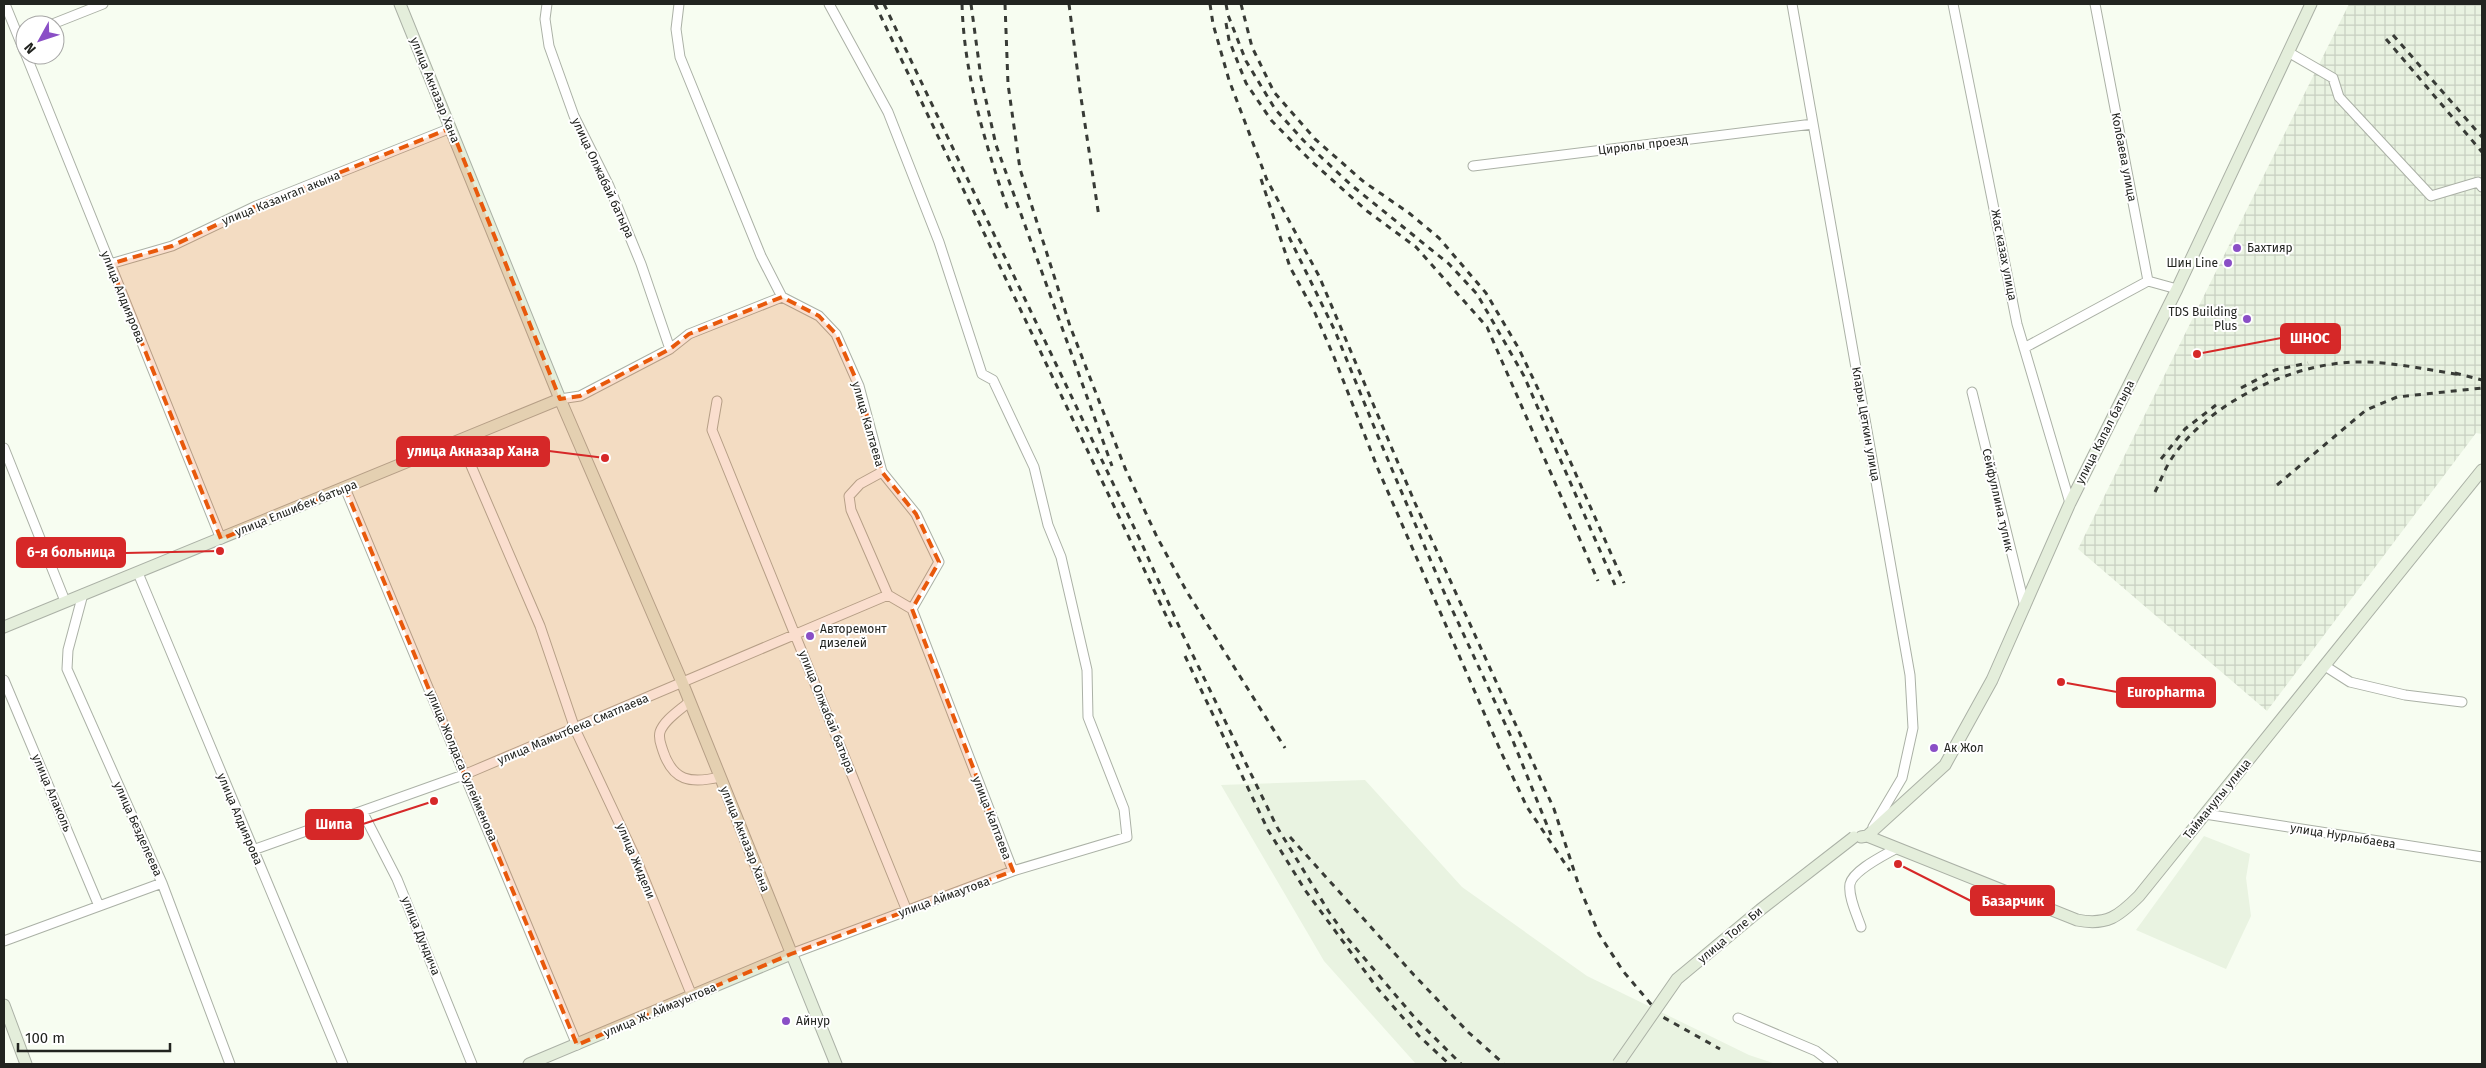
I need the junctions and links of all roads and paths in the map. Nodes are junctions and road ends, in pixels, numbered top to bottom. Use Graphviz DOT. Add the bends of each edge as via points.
graph roads {
  1 [pos="5,4"];
  2 [pos="102,4"];
  3 [pos="400,4"];
  4 [pos="547,4"];
  5 [pos="679,4"];
  6 [pos="829,4"];
  7 [pos="1792,4"];
  8 [pos="1953,4"];
  9 [pos="2095,4"];
  10 [pos="2311,4"];
  11 [pos="65,19"];
  12 [pos="15,23"];
  13 [pos="2288,52"];
  14 [pos="29,65"];
  15 [pos="1812,124"];
  16 [pos="451,128"];
  17 [pos="1473,166"];
  18 [pos="2482,187"];
  19 [pos="110,264"];
  20 [pos="2148,281"];
  21 [pos="2177,289"];
  22 [pos="782,297"];
  23 [pos="2024,348"];
  24 [pos="670,349"];
  25 [pos="1972,392"];
  26 [pos="560,399"];
  27 [pos="717,401"];
  28 [pos="460,440"];
  29 [pos="4,448"];
  30 [pos="2482,470"];
  31 [pos="882,472"];
  32 [pos="345,488"];
  33 [pos="2070,503"];
  34 [pos="221,539"];
  35 [pos="138,573"];
  36 [pos="83,594"];
  37 [pos="888,595"];
  38 [pos="65,601"];
  39 [pos="2025,607"];
  40 [pos="912,609"];
  41 [pos="4,627"];
  42 [pos="795,634"];
  43 [pos="2325,666"];
  44 [pos="4,680"];
  45 [pos="682,682"];
  46 [pos="689,702"];
  47 [pos="2462,702"];
  48 [pos="575,728"];
  49 [pos="466,774"];
  50 [pos="720,777"];
  51 [pos="362,811"];
  52 [pos="2205,814"];
  53 [pos="1867,836"];
  54 [pos="1897,848"];
  55 [pos="253,850"];
  56 [pos="2482,857"];
  57 [pos="1013,872"];
  58 [pos="162,883"];
  59 [pos="100,906"];
  60 [pos="907,911"];
  61 [pos="1862,926"];
  62 [pos="4,942"];
  63 [pos="791,954"];
  64 [pos="692,996"];
  65 [pos="4,1005"];
  66 [pos="1738,1018"];
  67 [pos="577,1045"];
  68 [pos="26,1064"];
  69 [pos="230,1064"];
  70 [pos="343,1064"];
  71 [pos="472,1064"];
  72 [pos="529,1064"];
  73 [pos="836,1064"];
  74 [pos="1618,1064"];
  75 [pos="1833,1064"];
  1 -- 12 [label="street, улица Алдиярова"];
  2 -- 11 [label="street"];
  3 -- 16 [label="main road, улица Акназар Хана"];
  4 -- 24 [label="street, улица Олжабай батыра" via="545,19 549,46 574,116 609,186 641,264"];
  5 -- 22 [label="street" via="676,29 680,57 761,256"];
  6 -- 57 [label="street, улица Аймаутова" via="888,112 939,242 982,374 993,380 1034,467 1087,670 1088,717 1124,809 1127,837"];
  7 -- 15 [label="street, Клары Цеткин улица"];
  8 -- 23 [label="street, Жас казах улица"];
  9 -- 20 [label="street, Колбаева улица"];
  10 -- 13 [label="main road, улица Капал батыра"];
  13 -- 18 [label="street" via="2334,78 2339,97 2431,196 2478,182"];
  13 -- 21 [label="main road, улица Капал батыра"];
  14 -- 19 [label="street, улица Алдиярова"];
  15 -- 17 [label="street, Цирюлы проезд"];
  15 -- 53 [label="street, Клары Цеткин улица" via="1910,675 1912,728 1902,778"];
  16 -- 19 [label="street, улица Казангап акына" via="256,206 172,246"];
  16 -- 26 [label="main road, улица Акназар Хана"];
  19 -- 34 [label="street, улица Алдиярова"];
  20 -- 21 [label="street"];
  20 -- 23 [label="street"];
  21 -- 33 [label="main road, улица Капал батыра"];
  22 -- 24 [label="street" via="689,334"];
  22 -- 31 [label="street, улица Калтаева" via="819,316 836,334 859,386"];
  23 -- 33 [label="street, Жас казах улица"];
  24 -- 26 [label="street" via="580,396"];
  25 -- 39 [label="street, Сейфуллина тупик"];
  26 -- 28 [label="main road, улица Елшибек батыра"];
  26 -- 45 [label="main road, улица Акназар Хана"];
  27 -- 42 [label="street, улица Олжабай батыра" via="712,430"];
  28 -- 32 [label="main road, улица Елшибек батыра"];
  28 -- 48 [label="street, улица Жидели" via="540,626"];
  29 -- 38 [label="street"];
  30 -- 43 [label="main road, Тайманулы улица"];
  31 -- 37 [label="street, улица Калтаева" via="860,484 849,496 850,510"];
  31 -- 40 [label="street" via="916,514 938,562"];
  32 -- 34 [label="main road, улица Елшибек батыра"];
  32 -- 49 [label="street, улица Жолдаса Сулейменова"];
  33 -- 39 [label="main road, улица Капал батыра"];
  34 -- 35 [label="main road, улица Елшибек батыра"];
  35 -- 36 [label="main road, улица Елшибек батыра"];
  35 -- 55 [label="street, улица Алдиярова"];
  36 -- 38 [label="main road, улица Елшибек батыра"];
  36 -- 58 [label="street, улица Безделеева" via="69,642 67,669"];
  37 -- 40 [label="street"];
  37 -- 42 [label="street, улица Мамытбека Сматлаева"];
  38 -- 41 [label="main road, улица Елшибек батыра"];
  39 -- 53 [label="main road, улица Капал батыра" via="1992,680 1945,765"];
  40 -- 57 [label="street, улица Калтаева"];
  42 -- 45 [label="street, улица Мамытбека Сматлаева"];
  42 -- 60 [label="street, улица Олжабай батыра"];
  43 -- 47 [label="street" via="2350,682"];
  43 -- 52 [label="main road, Тайманулы улица"];
  44 -- 59 [label="street, улица Алаколь"];
  45 -- 46 [label="main road, улица Акназар Хана"];
  45 -- 48 [label="street, улица Мамытбека Сматлаева"];
  46 -- 50 [label="main road, улица Акназар Хана"];
  46 -- 50 [label="street" via="660,731 659,739 668,765 678,776 691,780"];
  48 -- 49 [label="street, улица Мамытбека Сматлаева"];
  48 -- 64 [label="street, улица Жидели" via="637,862"];
  49 -- 51 [label="street, улица Мамытбека Сматлаева"];
  49 -- 67 [label="street, улица Жолдаса Сулейменова"];
  50 -- 63 [label="main road, улица Акназар Хана"];
  51 -- 55 [label="street, улица Мамытбека Сматлаева"];
  51 -- 71 [label="street, улица Дундича" via="397,879"];
  52 -- 54 [label="main road, Тайманулы улица" via="2122,913 2107,921 2092,923 2062,916"];
  52 -- 56 [label="street, улица Нурлыбаева"];
  53 -- 54 [label="main road, Тайманулы улица"];
  53 -- 74 [label="main road, улица Толе Би, bridge" via="1854,837 1677,980"];
  54 -- 61 [label="street" via="1866,867 1850,884"];
  55 -- 70 [label="street, улица Алдиярова"];
  57 -- 60 [label="street, улица Аймаутова"];
  58 -- 59 [label="street"];
  58 -- 69 [label="street, улица Безделеева"];
  59 -- 62 [label="street"];
  60 -- 63 [label="street, улица Аймаутова"];
  63 -- 64 [label="main road, улица Ж. Аймауытова"];
  63 -- 73 [label="main road, улица Акназар Хана"];
  64 -- 67 [label="main road, улица Ж. Аймауытова"];
  65 -- 68 [label="main road"];
  66 -- 75 [label="street" via="1816,1051"];
  67 -- 72 [label="main road, улица Ж. Аймауытова"];
}
